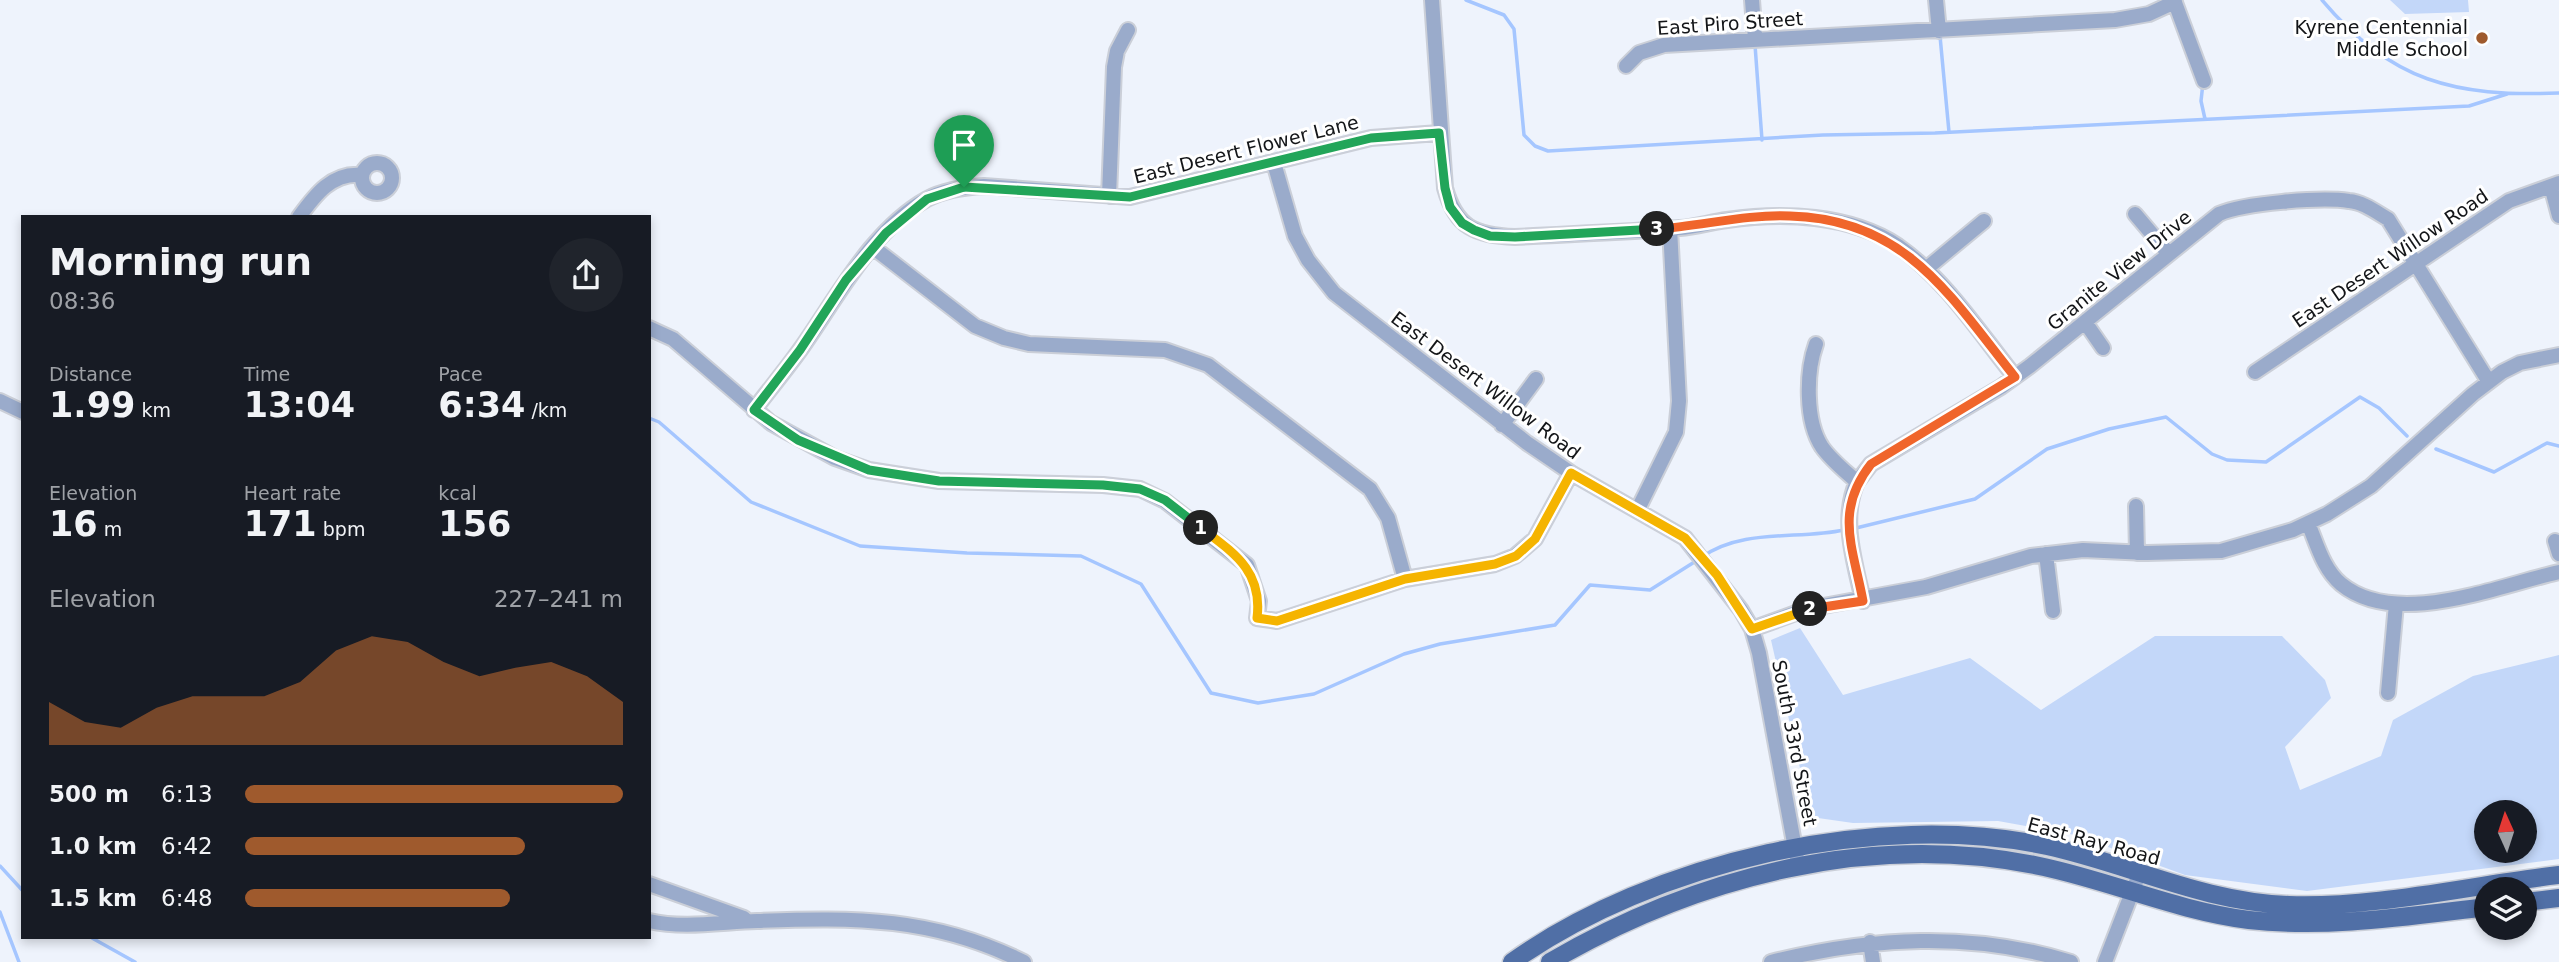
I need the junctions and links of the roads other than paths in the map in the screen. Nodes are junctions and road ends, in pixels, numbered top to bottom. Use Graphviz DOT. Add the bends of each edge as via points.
graph roads {
  1 [pos="1432,0"];
  2 [pos="1752,0"];
  3 [pos="1936,0"];
  4 [pos="2175,1"];
  5 [pos="1128,30"];
  6 [pos="1939,31"];
  7 [pos="1755,39"];
  8 [pos="1626,66"];
  9 [pos="2204,81"];
  10 [pos="1439,133"];
  11 [pos="1275,163"];
  12 [pos="362,175"];
  13 [pos="2555,185"];
  14 [pos="1109,196"];
  15 [pos="2135,214"];
  16 [pos="300,215"];
  17 [pos="2559,216"];
  18 [pos="1984,221"];
  19 [pos="1670,228"];
  20 [pos="874,248"];
  21 [pos="2168,253"];
  22 [pos="2415,263"];
  23 [pos="1926,269"];
  24 [pos="2085,322"];
  25 [pos="651,329"];
  26 [pos="1816,344"];
  27 [pos="2104,348"];
  28 [pos="2559,355"];
  29 [pos="2255,372"];
  30 [pos="2015,377"];
  31 [pos="1536,379"];
  32 [pos="2489,382"];
  33 [pos="0,401"];
  34 [pos="754,410"];
  35 [pos="21,411"];
  36 [pos="1502,425"];
  37 [pos="1571,473"];
  38 [pos="1857,482"];
  39 [pos="2136,506"];
  40 [pos="1637,509"];
  41 [pos="2308,523"];
  42 [pos="2137,553"];
  43 [pos="2046,554"];
  44 [pos="2559,572"];
  45 [pos="1405,579"];
  46 [pos="1863,601"];
  47 [pos="2396,604"];
  48 [pos="2053,611"];
  49 [pos="1752,629"];
  50 [pos="2388,693"];
  51 [pos="1797,857"];
  52 [pos="2138,874"];
  53 [pos="2559,875"];
  54 [pos="651,885"];
  55 [pos="2133,893"];
  56 [pos="2559,898"];
  57 [pos="2537,901"];
  58 [pos="2474,908"];
  59 [pos="651,921"];
  60 [pos="756,921"];
  61 [pos="1870,942"];
  62 [pos="1517,961"];
  63 [pos="1024,962"];
  64 [pos="1550,962"];
  65 [pos="1771,962"];
  66 [pos="1873,962"];
  67 [pos="2071,962"];
  68 [pos="2105,962"];
  1 -- 10 [label="street"];
  2 -- 7 [label="street"];
  3 -- 6 [label="street"];
  4 -- 6 [label="street, East Piro Street" via="2149,14 2115,20"];
  4 -- 9 [label="street"];
  5 -- 14 [label="street" via="1114,67"];
  6 -- 7 [label="street, East Piro Street"];
  7 -- 8 [label="street, East Piro Street" via="1650,48"];
  10 -- 11 [label="street, East Desert Flower Lane" via="1371,138"];
  10 -- 19 [label="street" via="1450,207 1462,223 1490,236"];
  11 -- 14 [label="street, East Desert Flower Lane" via="1154,194"];
  11 -- 36 [label="street, East Desert Willow Road" via="1295,236 1335,293"];
  12 -- 16 [label="street" via="334,180"];
  13 -- 17 [label="street, East Desert Willow Road"];
  13 -- 22 [label="street, East Desert Willow Road" via="2509,201"];
  14 -- 20 [label="street, East Desert Flower Lane" via="964,187 927,199 898,220"];
  15 -- 21 [label="street"];
  18 -- 23 [label="street"];
  19 -- 23 [label="street" via="1791,216 1834,221 1867,230 1896,245"];
  19 -- 40 [label="street" via="1679,401 1676,432"];
  20 -- 34 [label="street, East Desert Flower Lane"];
  20 -- 45 [label="street" via="975,326 1004,338 1029,344 1165,350 1208,365 1370,489 1388,518"];
  21 -- 22 [label="street, Granite View Drive" via="2232,208 2348,201 2388,219"];
  21 -- 24 [label="street, Granite View Drive"];
  22 -- 29 [label="street, East Desert Willow Road"];
  22 -- 32 [label="street, Granite View Drive"];
  23 -- 30 [label="street"];
  24 -- 27 [label="street"];
  24 -- 30 [label="street, Granite View Drive"];
  25 -- 34 [label="street" via="673,339"];
  26 -- 38 [label="street" via="1808,367 1813,424 1821,445"];
  28 -- 32 [label="street" via="2520,363"];
  30 -- 38 [label="street, Granite View Drive" via="1871,464"];
  31 -- 36 [label="street"];
  32 -- 41 [label="street" via="2371,486"];
  33 -- 35 [label="street"];
  34 -- 45 [label="street" via="810,446 880,472 939,481 1140,489 1165,500 1247,565 1259,601 1257,618 1277,621"];
  36 -- 37 [label="street, East Desert Willow Road"];
  37 -- 40 [label="street, East Desert Willow Road"];
  37 -- 45 [label="street" via="1535,539 1516,556 1495,564"];
  38 -- 46 [label="street" via="1849,520"];
  39 -- 42 [label="street"];
  40 -- 49 [label="street, East Desert Willow Road" via="1693,546"];
  41 -- 42 [label="street" via="2221,551"];
  41 -- 47 [label="street" via="2325,564 2340,583 2357,594"];
  42 -- 43 [label="street" via="2083,550"];
  43 -- 46 [label="street"];
  43 -- 48 [label="street"];
  44 -- 47 [label="street" via="2444,600"];
  46 -- 49 [label="street" via="1807,609"];
  47 -- 50 [label="street"];
  49 -- 51 [label="street, South 33rd Street"];
  51 -- 52 [label="main road, East Ray Road" via="1882,837 1962,835 2048,847"];
  51 -- 55 [label="main road, East Ray Road" via="1986,856 2045,867"];
  51 -- 62 [label="main road, East Ray Road" via="1679,878 1591,917"];
  51 -- 64 [label="main road, East Ray Road" via="1662,905 1597,934"];
  52 -- 53 [label="main road, East Ray Road" via="2208,895 2289,905 2363,901"];
  52 -- 55 [label="street"];
  54 -- 60 [label="street"];
  55 -- 58 [label="main road, East Ray Road" via="2208,913 2292,922"];
  55 -- 68 [label="street"];
  56 -- 57 [label="main road"];
  59 -- 60 [label="street"];
  60 -- 63 [label="street" via="889,922 935,928"];
  61 -- 65 [label="street"];
  61 -- 66 [label="street"];
  61 -- 67 [label="street" via="1948,940 2001,945"];
}
